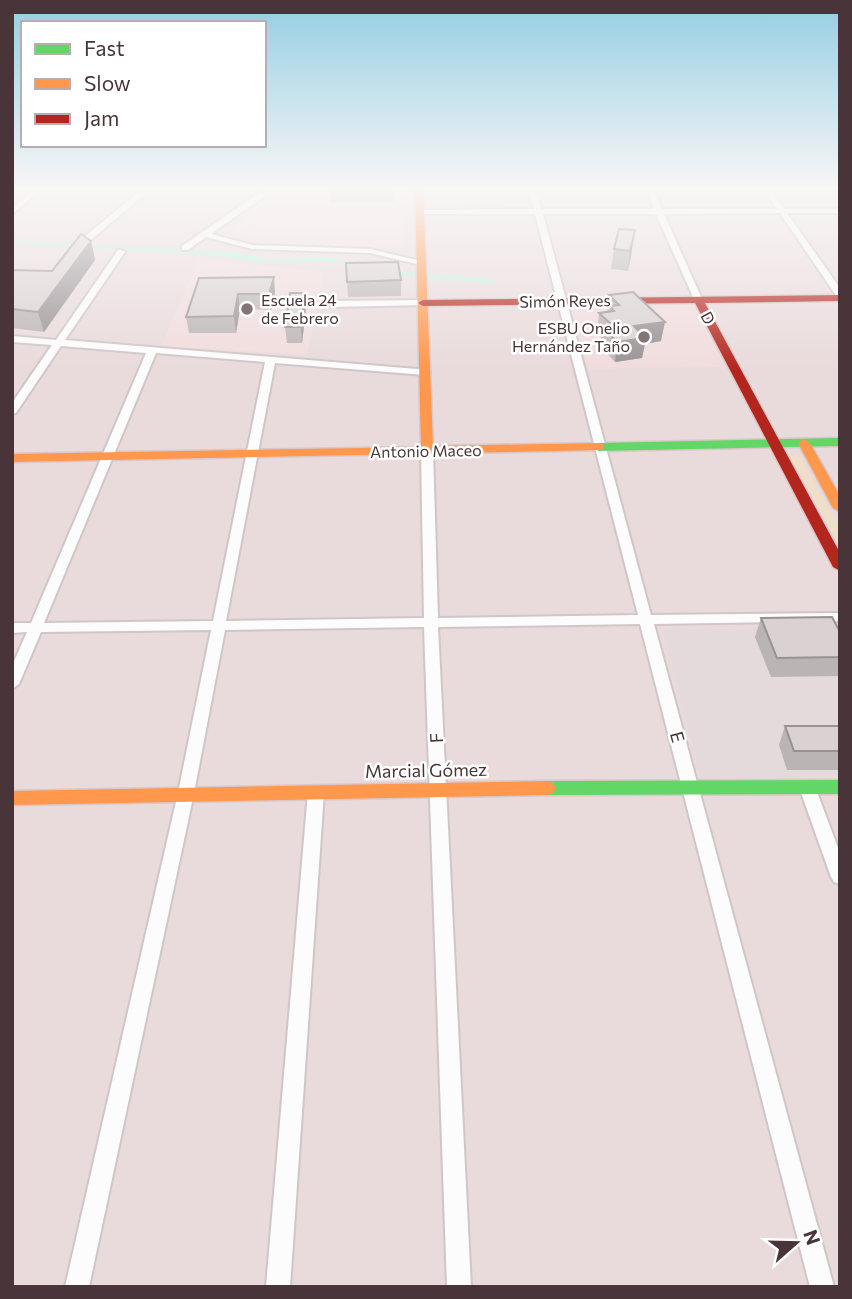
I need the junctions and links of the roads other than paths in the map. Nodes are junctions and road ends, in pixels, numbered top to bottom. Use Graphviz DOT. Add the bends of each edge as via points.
graph roads {
  1 [pos="299,249"];
  2 [pos="420,249"];
  3 [pos="547,249"];
  4 [pos="675,249"];
  5 [pos="807,249"];
  6 [pos="121,252"];
  7 [pos="421,269"];
  8 [pos="840,296"];
  9 [pos="698,299"];
  10 [pos="561,302"];
  11 [pos="423,303"];
  12 [pos="332,304"];
  13 [pos="12,339"];
  14 [pos="58,344"];
  15 [pos="152,351"];
  16 [pos="270,361"];
  17 [pos="425,372"];
  18 [pos="12,411"];
  19 [pos="840,442"];
  20 [pos="804,443"];
  21 [pos="774,444"];
  22 [pos="599,447"];
  23 [pos="427,451"];
  24 [pos="250,454"];
  25 [pos="109,456"];
  26 [pos="12,458"];
  27 [pos="840,508"];
  28 [pos="840,567"];
  29 [pos="840,617"];
  30 [pos="645,619"];
  31 [pos="431,622"];
  32 [pos="220,624"];
  33 [pos="37,627"];
  34 [pos="12,628"];
  35 [pos="12,684"];
  36 [pos="807,787"];
  37 [pos="840,787"];
  38 [pos="691,788"];
  39 [pos="439,789"];
  40 [pos="316,792"];
  41 [pos="186,793"];
  42 [pos="12,798"];
  43 [pos="840,877"];
  44 [pos="77,1287"];
  45 [pos="278,1287"];
  46 [pos="459,1287"];
  47 [pos="822,1287"];
  1 -- 7 [label="street" via="369,251"];
  2 -- 7 [label="street, F"];
  3 -- 10 [label="street, E"];
  4 -- 9 [label="street, D"];
  5 -- 8 [label="street"];
  6 -- 14 [label="street"];
  7 -- 11 [label="street, F"];
  8 -- 9 [label="street, Simón Reyes"];
  9 -- 10 [label="street, Simón Reyes"];
  9 -- 21 [label="street, D"];
  10 -- 11 [label="street, Simón Reyes"];
  10 -- 22 [label="street, E"];
  11 -- 12 [label="street, Simón Reyes"];
  11 -- 17 [label="street, F"];
  13 -- 14 [label="street"];
  14 -- 15 [label="street"];
  14 -- 18 [label="street"];
  15 -- 16 [label="street"];
  15 -- 25 [label="street"];
  16 -- 17 [label="street"];
  16 -- 24 [label="street"];
  17 -- 23 [label="street, F"];
  19 -- 20 [label="street, Antonio Maceo"];
  20 -- 21 [label="street, Antonio Maceo"];
  20 -- 27 [label="street"];
  21 -- 22 [label="street, Antonio Maceo"];
  21 -- 28 [label="street, D"];
  22 -- 23 [label="street, Antonio Maceo"];
  22 -- 30 [label="street, E"];
  23 -- 24 [label="street, Antonio Maceo"];
  23 -- 31 [label="street, F"];
  24 -- 25 [label="street, Antonio Maceo"];
  24 -- 32 [label="street"];
  25 -- 26 [label="street, Antonio Maceo"];
  25 -- 33 [label="street"];
  29 -- 30 [label="street"];
  30 -- 31 [label="street"];
  30 -- 38 [label="street, E"];
  31 -- 32 [label="street"];
  31 -- 39 [label="street, F"];
  32 -- 33 [label="street"];
  32 -- 41 [label="street"];
  33 -- 34 [label="street"];
  33 -- 35 [label="street"];
  36 -- 37 [label="street, Marcial Gómez"];
  36 -- 38 [label="street, Marcial Gómez"];
  36 -- 43 [label="street"];
  38 -- 39 [label="street, Marcial Gómez"];
  38 -- 47 [label="street, E"];
  39 -- 40 [label="street, Marcial Gómez"];
  39 -- 46 [label="street, F"];
  40 -- 41 [label="street, Marcial Gómez"];
  40 -- 45 [label="street"];
  41 -- 42 [label="street, Marcial Gómez"];
  41 -- 44 [label="street"];
}
